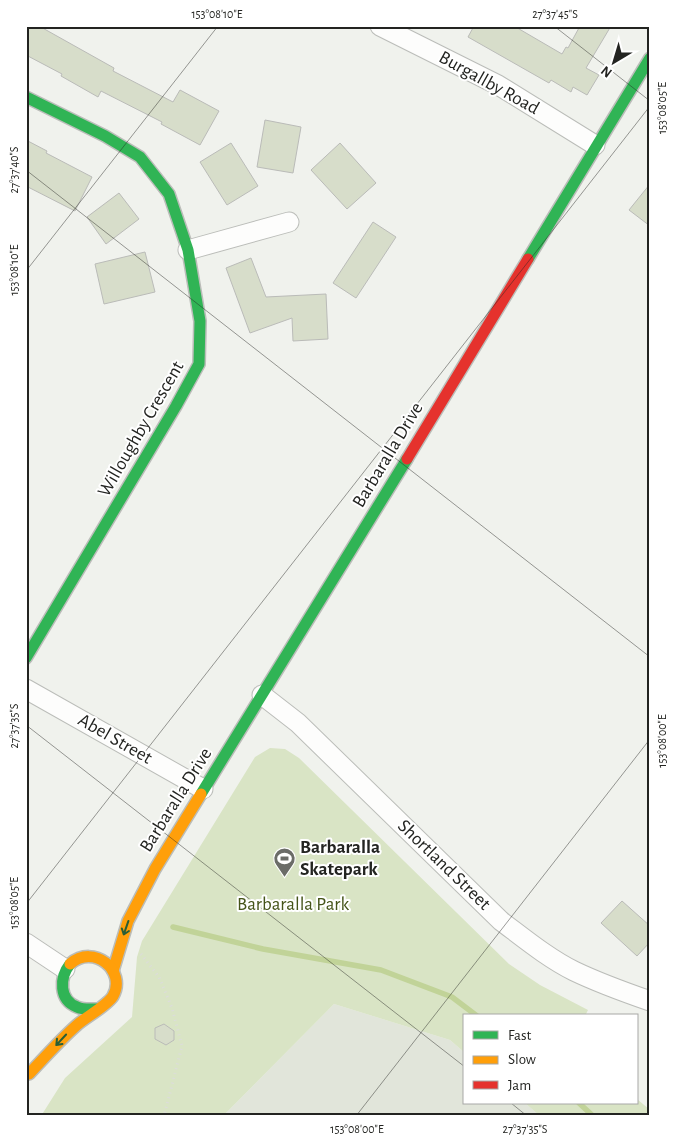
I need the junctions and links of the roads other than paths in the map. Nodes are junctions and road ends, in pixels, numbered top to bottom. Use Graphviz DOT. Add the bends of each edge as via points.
graph roads {
  1 [pos="380,26"];
  2 [pos="402,31"];
  3 [pos="650,58"];
  4 [pos="26,97"];
  5 [pos="596,145"];
  6 [pos="289,222"];
  7 [pos="188,250"];
  8 [pos="26,658"];
  9 [pos="26,689"];
  10 [pos="262,695"];
  11 [pos="203,789"];
  12 [pos="154,869"];
  13 [pos="116,920"];
  14 [pos="26,943"];
  15 [pos="65,969"];
  16 [pos="113,971"];
  17 [pos="62,990"];
  18 [pos="650,1001"];
  19 [pos="58,1007"];
  20 [pos="97,1009"];
  21 [pos="45,1041"];
  22 [pos="27,1076"];
  1 -- 2 [label="street, Burgallby Road"];
  2 -- 5 [label="street, Burgallby Road"];
  3 -- 5 [label="street, Barbaralla Drive"];
  4 -- 7 [label="street, Willoughby Crescent" via="105,136 140,158 169,194"];
  5 -- 10 [label="street, Barbaralla Drive"];
  6 -- 7 [label="street"];
  7 -- 8 [label="street, Willoughby Crescent" via="200,321 199,364"];
  9 -- 11 [label="street, Abel Street"];
  10 -- 11 [label="street, Barbaralla Drive"];
  10 -- 18 [label="street, Shortland Street" via="298,723 501,920 534,946 573,970 611,988"];
  11 -- 12 [label="street, Barbaralla Drive"];
  12 -- 13 [label="street, Barbaralla Drive"];
  12 -- 16 [label="street, Barbaralla Drive, one-way" via="128,921"];
  14 -- 15 [label="street"];
  15 -- 16 [label="street" via="76,959 94,952"];
  15 -- 17 [label="street"];
  16 -- 20 [label="street, Barbaralla Drive" via="116,980 112,998"];
  17 -- 19 [label="street"];
  17 -- 20 [label="street" via="79,1009"];
  20 -- 22 [label="street, Barbaralla Drive, one-way" via="72,1029"];
  21 -- 22 [label="street, Barbaralla Drive"];
}
